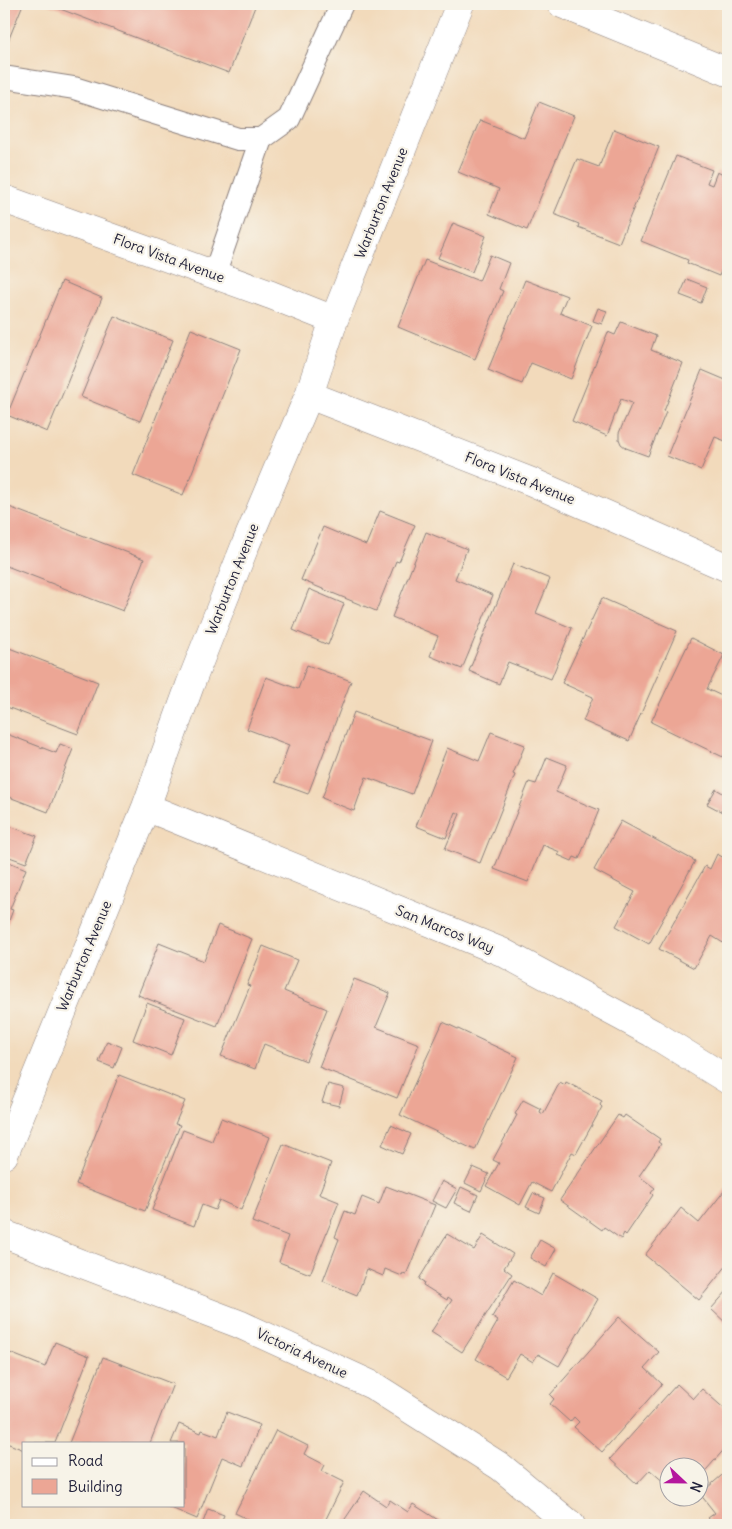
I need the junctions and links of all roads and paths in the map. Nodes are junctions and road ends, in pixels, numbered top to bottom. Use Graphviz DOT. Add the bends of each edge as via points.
graph roads {
  1 [pos="342,4"];
  2 [pos="460,4"];
  3 [pos="562,4"];
  4 [pos="728,72"];
  5 [pos="4,77"];
  6 [pos="261,139"];
  7 [pos="4,198"];
  8 [pos="214,275"];
  9 [pos="334,320"];
  10 [pos="308,395"];
  11 [pos="728,568"];
  12 [pos="146,807"];
  13 [pos="728,1080"];
  14 [pos="4,1155"];
  15 [pos="4,1234"];
  16 [pos="571,1525"];
  1 -- 6 [label="lane" via="289,119"];
  2 -- 9 [label="street, Warburton Avenue"];
  3 -- 4 [label="street"];
  5 -- 6 [label="lane" via="74,88 238,139"];
  6 -- 8 [label="lane"];
  7 -- 8 [label="street, Flora Vista Avenue"];
  8 -- 9 [label="street, Flora Vista Avenue"];
  9 -- 10 [label="street, Warburton Avenue"];
  10 -- 11 [label="street, Flora Vista Avenue" via="532,482"];
  10 -- 12 [label="street, Warburton Avenue" via="190,685"];
  12 -- 13 [label="street, San Marcos Way" via="502,952 652,1033"];
  12 -- 14 [label="street, Warburton Avenue"];
  15 -- 16 [label="street, Victoria Avenue" via="240,1324 372,1385 501,1467"];
}
